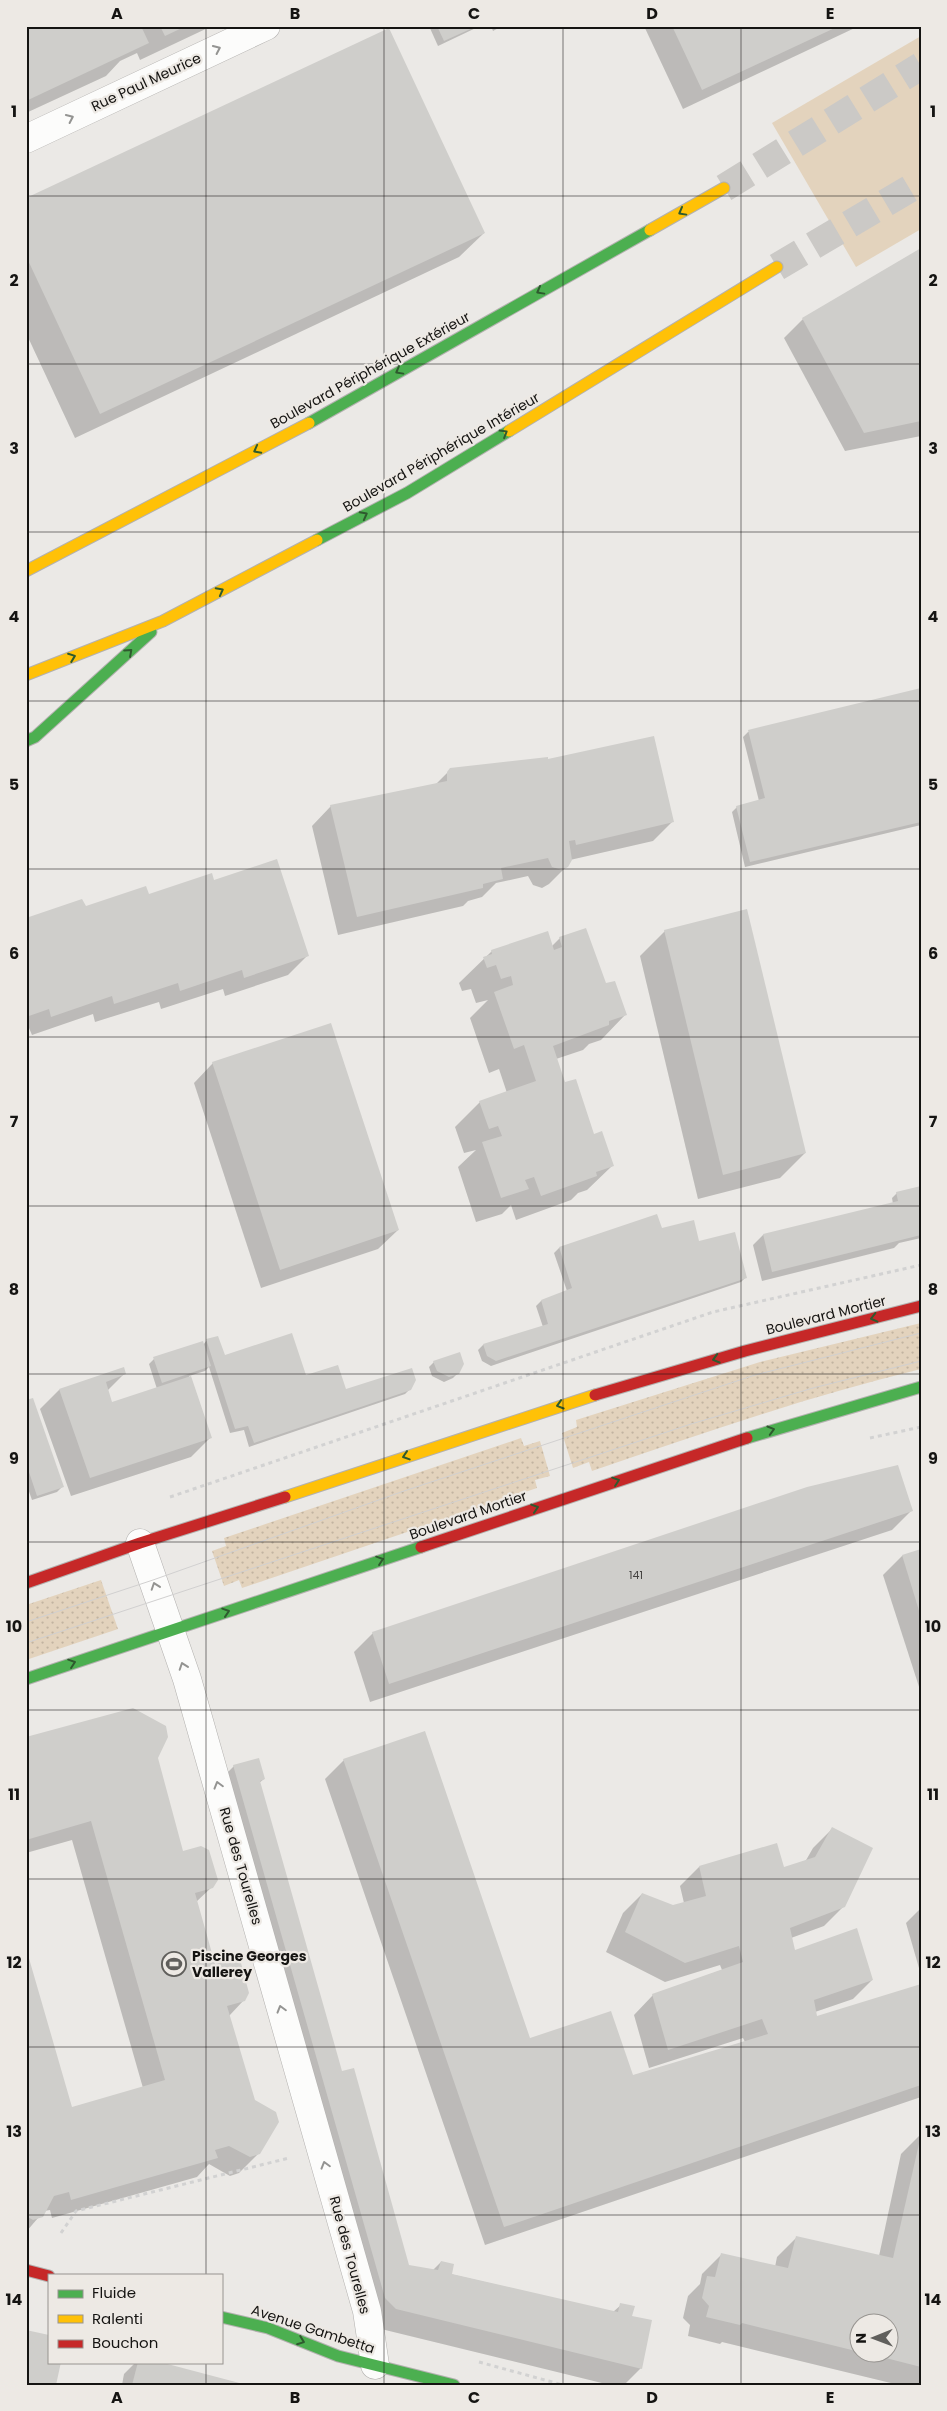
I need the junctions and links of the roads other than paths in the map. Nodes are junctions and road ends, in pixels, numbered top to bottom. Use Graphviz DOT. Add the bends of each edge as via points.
graph roads {
  1 [pos="266,26"];
  2 [pos="26,139"];
  3 [pos="724,188"];
  4 [pos="777,267"];
  5 [pos="41,564"];
  6 [pos="26,565"];
  7 [pos="26,571"];
  8 [pos="163,621"];
  9 [pos="26,675"];
  10 [pos="26,741"];
  11 [pos="921,1306"];
  12 [pos="921,1387"];
  13 [pos="140,1543"];
  14 [pos="26,1583"];
  15 [pos="170,1629"];
  16 [pos="26,1679"];
  17 [pos="26,2270"];
  18 [pos="48,2276"];
  19 [pos="222,2317"];
  20 [pos="375,2365"];
  21 [pos="441,2383"];
  2 -- 1 [label="street, Rue Paul Meurice, one-way"];
  3 -- 5 [label="main road, Boulevard Périphérique Extérieur, one-way" via="306,424"];
  8 -- 4 [label="main road, Boulevard Périphérique Intérieur, one-way" via="407,492"];
  5 -- 6 [label="main road"];
  5 -- 7 [label="main road, Boulevard Périphérique Extérieur"];
  9 -- 8 [label="main road, Boulevard Périphérique Intérieur, one-way"];
  10 -- 8 [label="main road, one-way" via="35,737"];
  11 -- 13 [label="main road, Boulevard Mortier, one-way" via="745,1351 554,1407"];
  15 -- 12 [label="main road, Boulevard Mortier, one-way" via="764,1432"];
  13 -- 14 [label="main road, Boulevard Mortier"];
  15 -- 13 [label="street, Rue des Tourelles, one-way"];
  16 -- 15 [label="main road, Boulevard Mortier, one-way"];
  20 -- 15 [label="street, Rue des Tourelles, one-way" via="367,2311 192,1695"];
  17 -- 18 [label="main road"];
  19 -- 20 [label="main road, Avenue Gambetta, one-way" via="268,2328 338,2356"];
  20 -- 21 [label="main road, Avenue Gambetta"];
}
